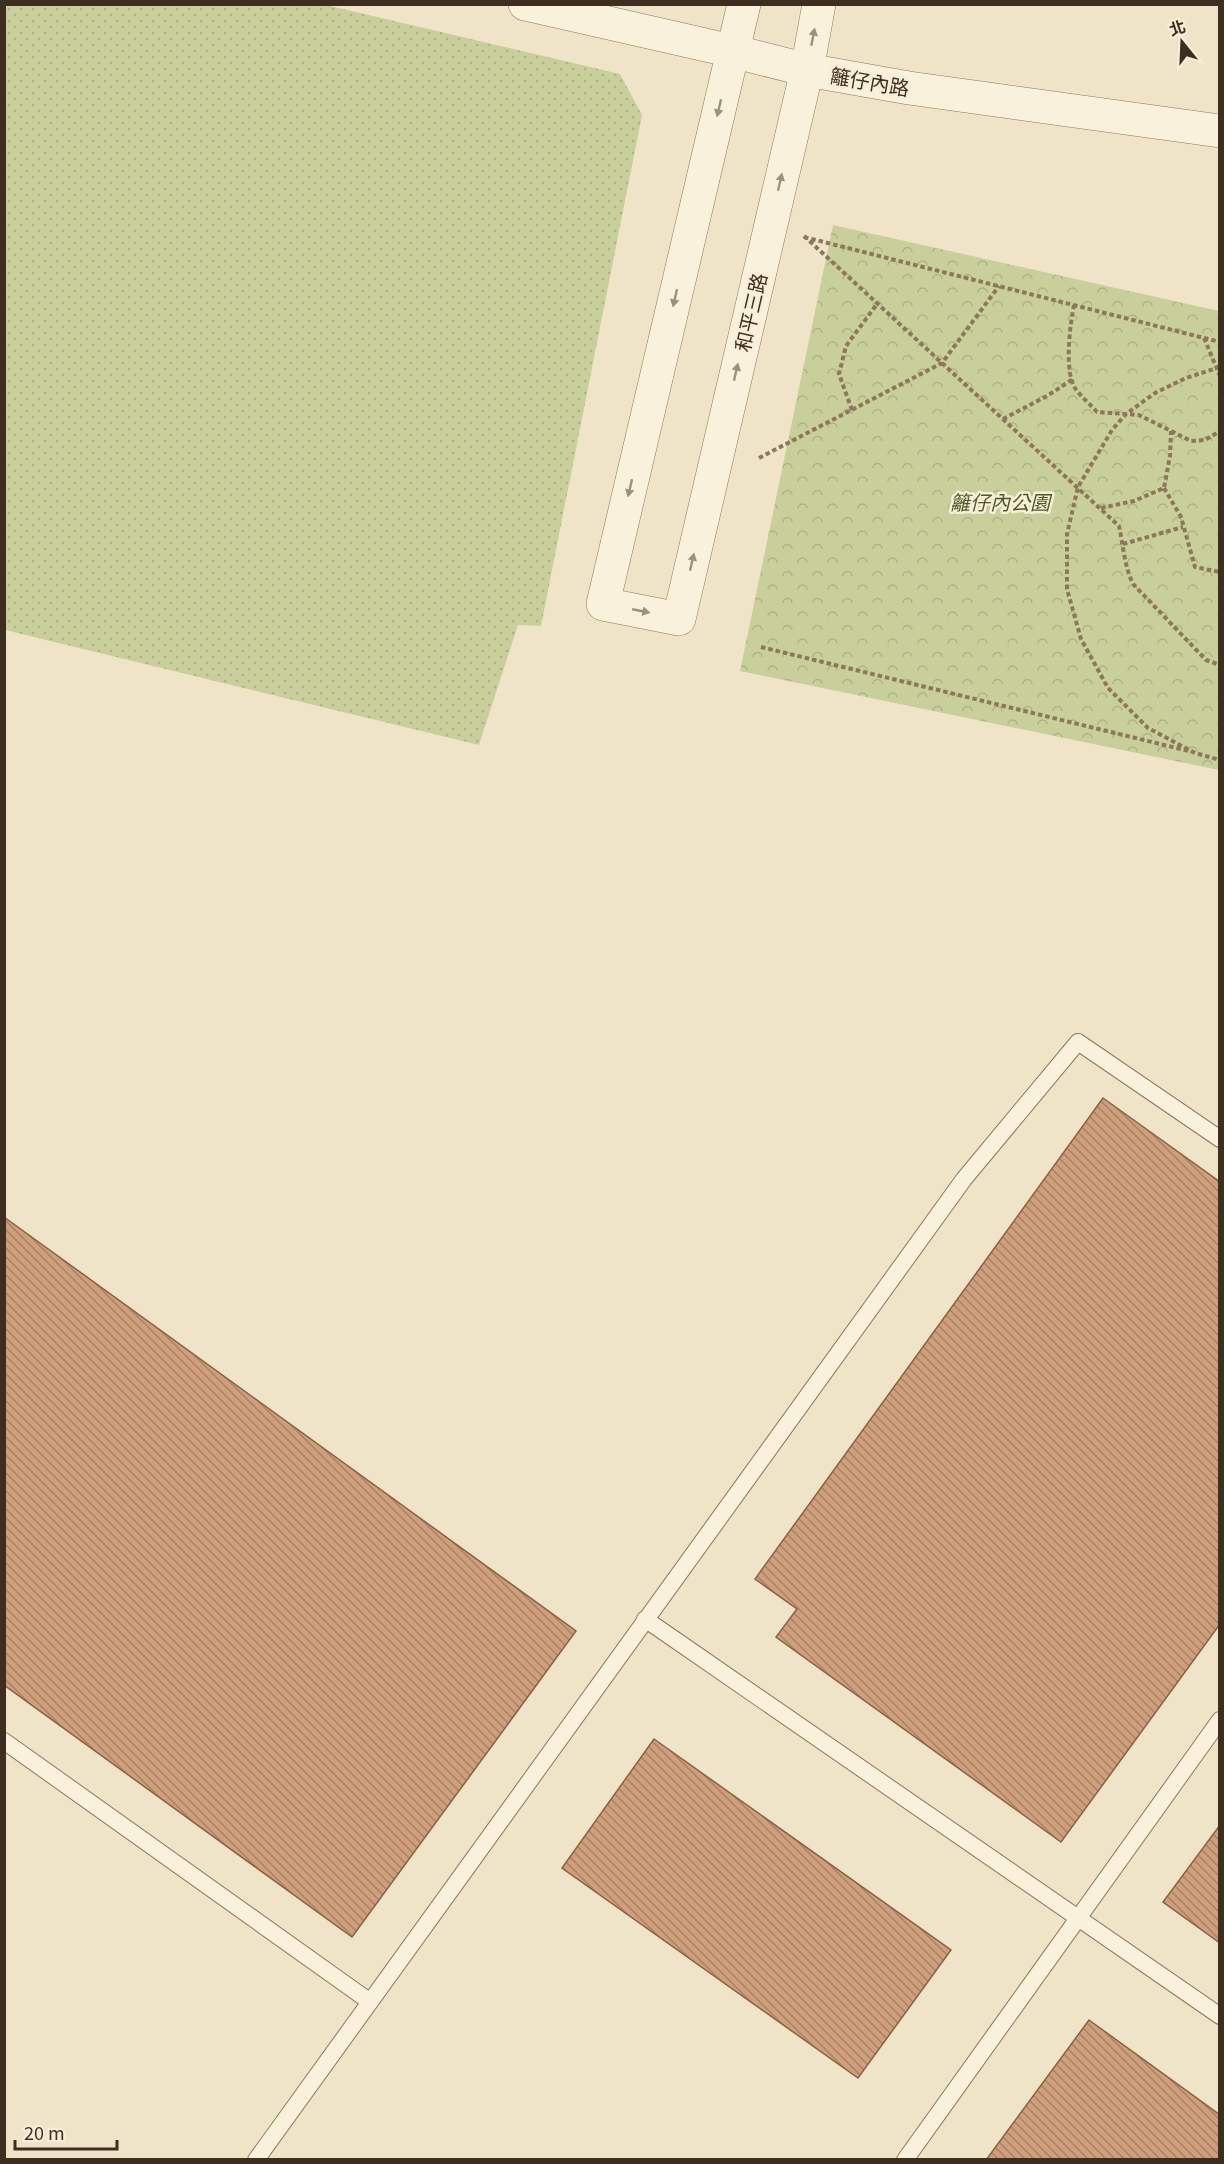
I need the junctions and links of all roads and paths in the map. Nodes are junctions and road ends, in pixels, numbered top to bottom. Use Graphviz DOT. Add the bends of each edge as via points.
graph roads {
  1 [pos="525,4"];
  2 [pos="744,4"];
  3 [pos="819,4"];
  4 [pos="732,51"];
  5 [pos="807,70"];
  6 [pos="1220,130"];
  7 [pos="999,286"];
  8 [pos="878,304"];
  9 [pos="1074,304"];
  10 [pos="1203,338"];
  11 [pos="1220,342"];
  12 [pos="942,363"];
  13 [pos="1218,368"];
  14 [pos="1220,376"];
  15 [pos="1072,379"];
  16 [pos="852,410"];
  17 [pos="1126,414"];
  18 [pos="1003,419"];
  19 [pos="1171,431"];
  20 [pos="1220,431"];
  21 [pos="759,458"];
  22 [pos="1077,487"];
  23 [pos="1164,488"];
  24 [pos="1100,508"];
  25 [pos="1183,527"];
  26 [pos="1124,544"];
  27 [pos="1220,572"];
  28 [pos="761,647"];
  29 [pos="1220,665"];
  30 [pos="1195,753"];
  31 [pos="1220,760"];
  32 [pos="1220,1139"];
  33 [pos="645,1619"];
  34 [pos="1220,1720"];
  35 [pos="4,1741"];
  36 [pos="1078,1917"];
  37 [pos="369,2001"];
  38 [pos="1220,2016"];
  39 [pos="255,2160"];
  40 [pos="905,2160"];
  1 -- 4 [label="street, 籬仔內路"];
  2 -- 4 [label="street"];
  5 -- 3 [label="street, 和平三路, one-way"];
  4 -- 5 [label="street, 籬仔內路"];
  4 -- 5 [label="street, 和平三路, one-way" via="603,604 679,619"];
  5 -- 6 [label="street, 籬仔內路" via="909,88"];
  7 -- 8 [label="path" via="804,236"];
  7 -- 9 [label="path"];
  7 -- 12 [label="path"];
  8 -- 12 [label="path"];
  8 -- 16 [label="path" via="846,346 839,374"];
  9 -- 10 [label="path"];
  9 -- 15 [label="path" via="1069,335"];
  10 -- 11 [label="path"];
  10 -- 13 [label="path"];
  12 -- 16 [label="path"];
  12 -- 18 [label="path"];
  13 -- 14 [label="path"];
  13 -- 17 [label="path" via="1155,393"];
  15 -- 17 [label="path" via="1074,387 1097,412"];
  15 -- 18 [label="path"];
  16 -- 21 [label="path"];
  17 -- 19 [label="path" via="1139,415"];
  17 -- 22 [label="path"];
  18 -- 22 [label="path"];
  19 -- 20 [label="path" via="1191,441 1205,440"];
  19 -- 23 [label="path"];
  22 -- 24 [label="path"];
  22 -- 30 [label="path" via="1066,534 1067,589 1082,639 1108,688 1148,728"];
  23 -- 24 [label="path" via="1134,501"];
  23 -- 25 [label="path"];
  24 -- 26 [label="path" via="1119,525"];
  25 -- 26 [label="path"];
  25 -- 27 [label="path" via="1195,567"];
  26 -- 29 [label="path" via="1126,574 1134,585 1189,645 1206,660"];
  28 -- 30 [label="path"];
  30 -- 31 [label="path"];
  32 -- 33 [label="lane" via="1078,1042 964,1179"];
  33 -- 36 [label="lane"];
  33 -- 37 [label="lane"];
  34 -- 36 [label="lane"];
  35 -- 37 [label="lane"];
  36 -- 38 [label="lane"];
  36 -- 40 [label="lane"];
  37 -- 39 [label="lane"];
}
